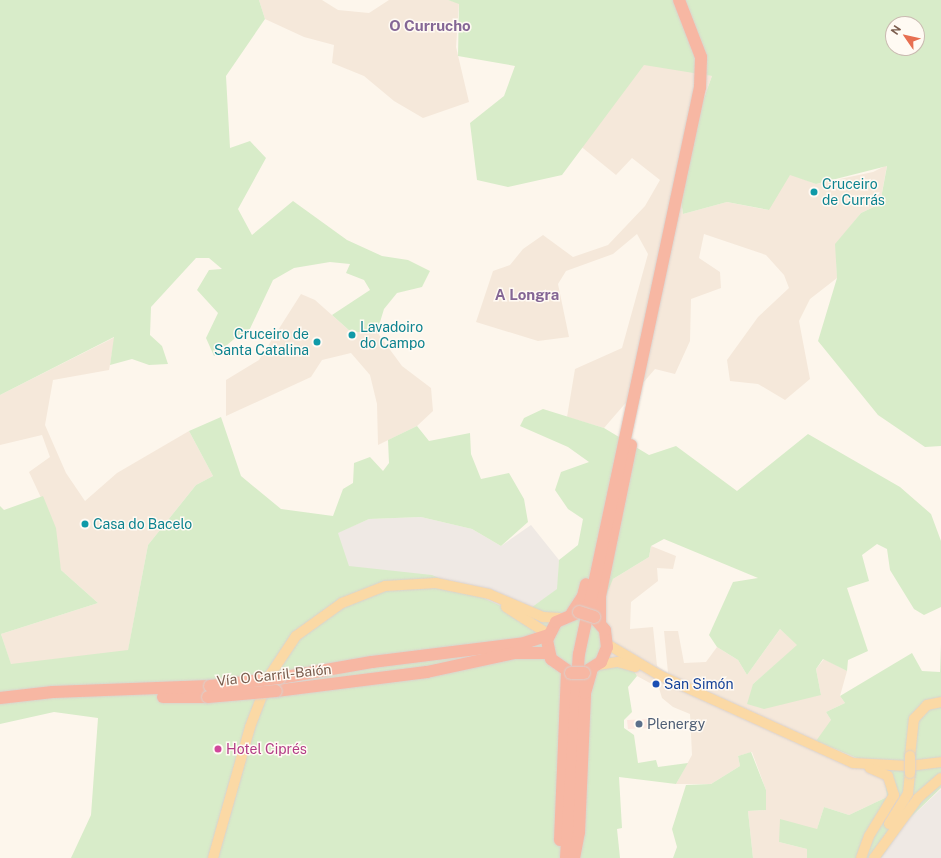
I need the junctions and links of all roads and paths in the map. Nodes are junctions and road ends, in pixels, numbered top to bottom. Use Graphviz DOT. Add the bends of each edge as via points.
graph roads {
  1 [pos="679,0"];
  2 [pos="655,308"];
  3 [pos="645,350"];
  4 [pos="460,588"];
  5 [pos="575,613"];
  6 [pos="560,618"];
  7 [pos="597,620"];
  8 [pos="548,635"];
  9 [pos="607,644"];
  10 [pos="549,653"];
  11 [pos="591,669"];
  12 [pos="569,672"];
  13 [pos="659,675"];
  14 [pos="209,691"];
  15 [pos="0,698"];
  16 [pos="939,704"];
  17 [pos="0,706"];
  18 [pos="941,756"];
  19 [pos="941,762"];
  20 [pos="853,763"];
  21 [pos="897,766"];
  22 [pos="941,778"];
  23 [pos="213,858"];
  24 [pos="559,858"];
  25 [pos="566,858"];
  26 [pos="574,858"];
  27 [pos="861,858"];
  28 [pos="869,858"];
  29 [pos="874,858"];
  1 -- 2 [label="highway" via="697,41 702,72"];
  2 -- 3 [label="highway"];
  2 -- 5 [label="highway" via="614,446 583,596"];
  3 -- 7 [label="highway" via="635,422"];
  3 -- 25 [label="highway" via="579,654"];
  4 -- 6 [label="main road" via="489,594 543,617"];
  4 -- 8 [label="main road" via="512,610"];
  4 -- 23 [label="main road" via="410,582 362,592 342,602 296,636 270,675 259,703"];
  5 -- 6 [label="highway"];
  5 -- 7 [label="highway, bridge"];
  6 -- 8 [label="highway"];
  7 -- 9 [label="highway"];
  8 -- 10 [label="highway"];
  8 -- 14 [label="highway, Vía O Carril-Baión, bridge" via="524,643 372,662"];
  9 -- 11 [label="highway"];
  9 -- 13 [label="main road"];
  10 -- 12 [label="highway" via="556,664"];
  10 -- 14 [label="highway, Vía O Carril-Baión, bridge" via="515,653 419,673 276,691"];
  11 -- 12 [label="highway, bridge"];
  11 -- 13 [label="main road" via="618,662"];
  11 -- 26 [label="highway" via="585,693 580,832"];
  12 -- 24 [label="highway"];
  13 -- 20 [label="main road"];
  14 -- 15 [label="highway, Vía O Carril-Baión" via="53,692"];
  14 -- 17 [label="highway, Vía O Carril-Baión" via="94,695"];
  16 -- 28 [label="main road, bridge" via="919,711 914,719 908,793"];
  18 -- 21 [label="main road"];
  19 -- 21 [label="main road"];
  20 -- 21 [label="main road"];
  20 -- 27 [label="main road" via="888,776 894,795 869,836"];
  22 -- 29 [label="main road" via="918,798"];
}
